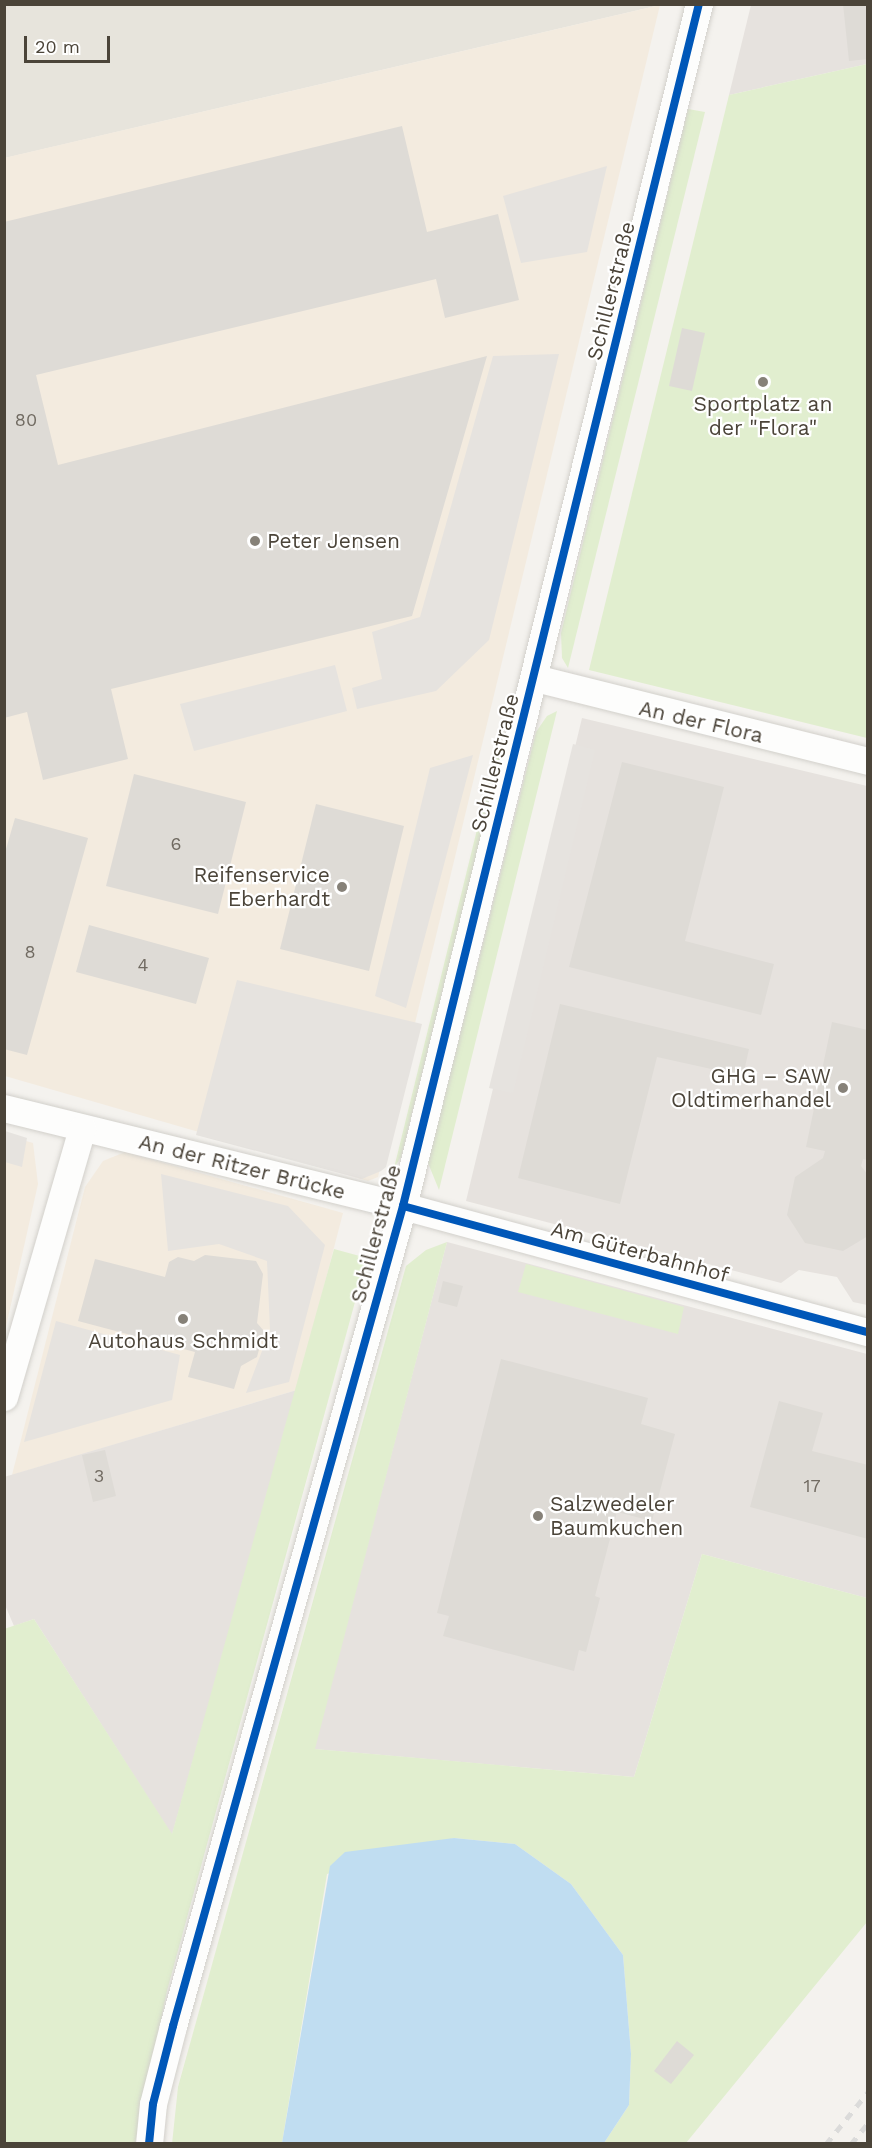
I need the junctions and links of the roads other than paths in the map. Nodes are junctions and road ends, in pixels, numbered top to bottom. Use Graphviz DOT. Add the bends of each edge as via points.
graph roads {
  1 [pos="699,4"];
  2 [pos="535,678"];
  3 [pos="867,762"];
  4 [pos="4,1108"];
  5 [pos="82,1128"];
  6 [pos="403,1206"];
  7 [pos="867,1332"];
  8 [pos="4,1397"];
  9 [pos="149,2144"];
  1 -- 2 [label="street, Schillerstraße"];
  2 -- 3 [label="street, An der Flora"];
  2 -- 6 [label="street, Schillerstraße"];
  4 -- 5 [label="street, An der Ritzer Brücke"];
  5 -- 6 [label="street, An der Ritzer Brücke"];
  5 -- 8 [label="street"];
  6 -- 7 [label="street, Am Güterbahnhof"];
  6 -- 9 [label="street, Schillerstraße" via="173,2026 153,2104"];
}
